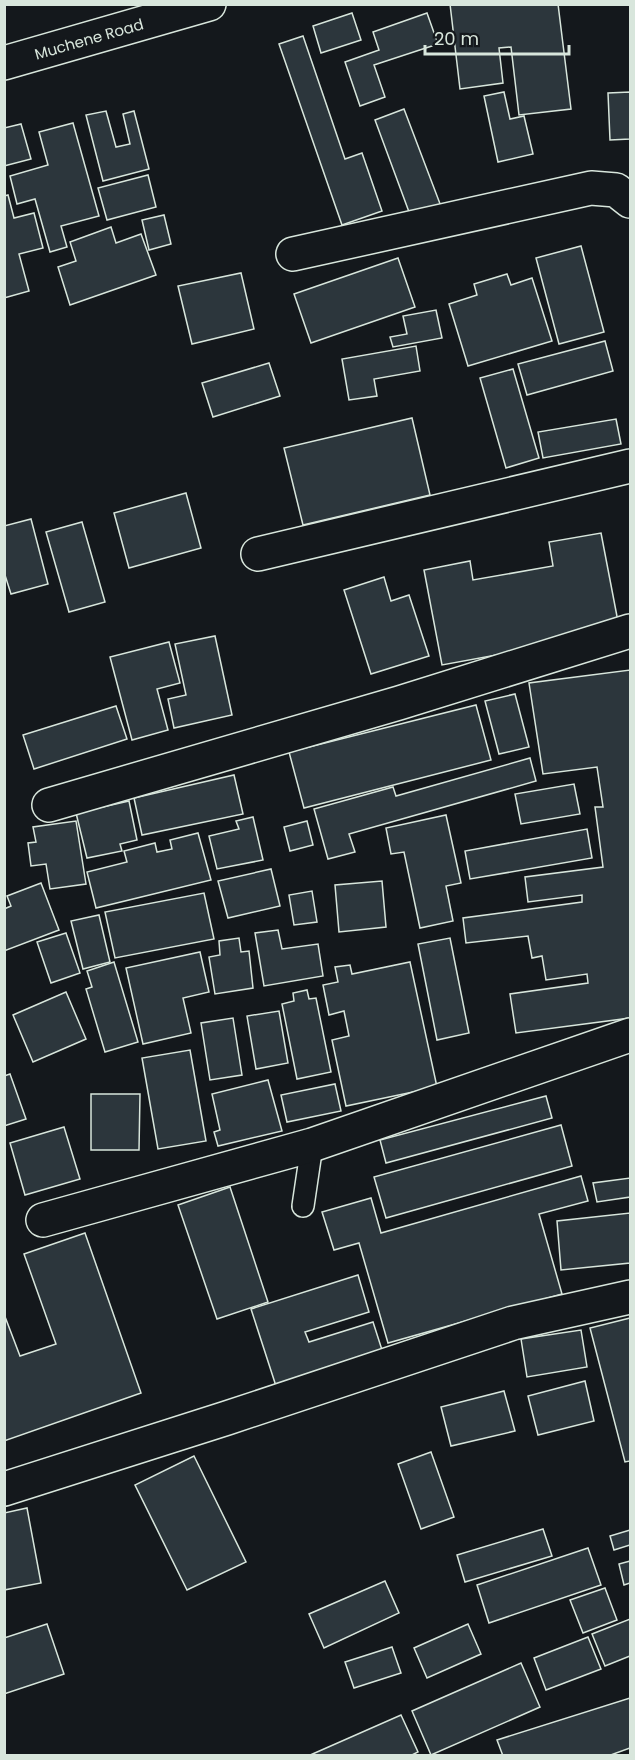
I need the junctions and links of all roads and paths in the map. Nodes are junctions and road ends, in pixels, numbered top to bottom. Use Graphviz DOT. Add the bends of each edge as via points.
graph roads {
  1 [pos="208,4"];
  2 [pos="4,63"];
  3 [pos="630,201"];
  4 [pos="293,254"];
  5 [pos="630,466"];
  6 [pos="258,554"];
  7 [pos="630,631"];
  8 [pos="49,805"];
  9 [pos="630,1035"];
  10 [pos="312,1145"];
  11 [pos="303,1206"];
  12 [pos="43,1220"];
  13 [pos="630,1297"];
  14 [pos="4,1489"];
  1 -- 2 [label="street, Muchene Road"];
  3 -- 4 [label="street" via="616,190 591,188"];
  5 -- 6 [label="street"];
  7 -- 8 [label="street"];
  9 -- 10 [label="street"];
  10 -- 11 [label="lane"];
  10 -- 12 [label="street"];
  13 -- 14 [label="street" via="513,1323"];
}
